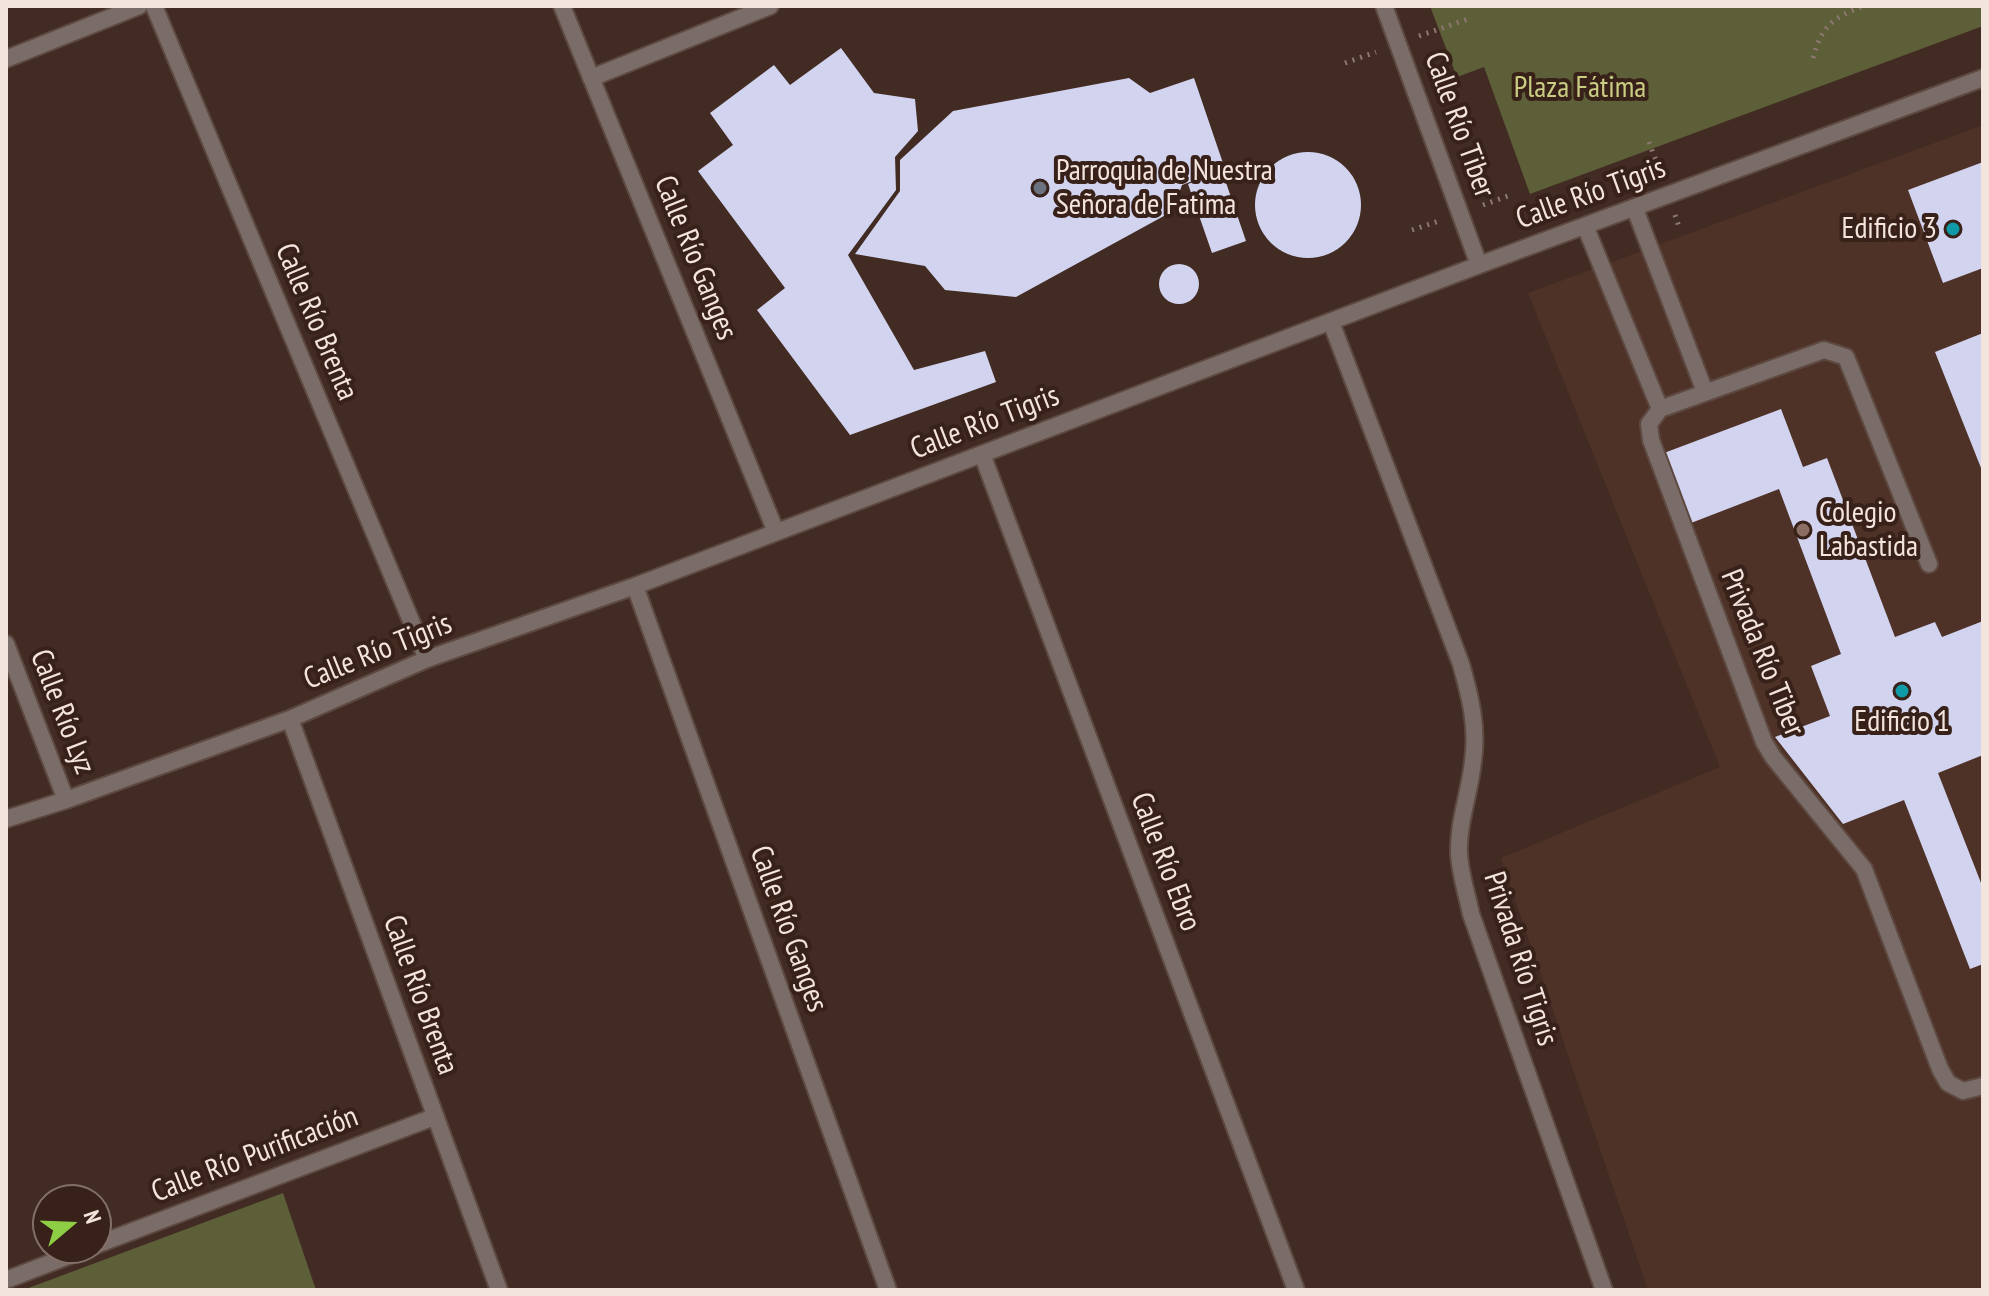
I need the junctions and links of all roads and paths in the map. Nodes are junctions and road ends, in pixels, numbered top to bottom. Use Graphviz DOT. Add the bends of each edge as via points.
graph roads {
  1 [pos="139,6"];
  2 [pos="154,6"];
  3 [pos="562,6"];
  4 [pos="770,6"];
  5 [pos="1384,6"];
  6 [pos="1863,6"];
  7 [pos="1813,58"];
  8 [pos="6,59"];
  9 [pos="591,78"];
  10 [pos="1983,78"];
  11 [pos="1635,209"];
  12 [pos="1586,228"];
  13 [pos="1479,265"];
  14 [pos="1331,322"];
  15 [pos="1705,392"];
  16 [pos="1660,409"];
  17 [pos="982,454"];
  18 [pos="776,532"];
  19 [pos="1929,564"];
  20 [pos="635,586"];
  21 [pos="6,644"];
  22 [pos="427,659"];
  23 [pos="290,719"];
  24 [pos="66,800"];
  25 [pos="6,819"];
  26 [pos="1983,1086"];
  27 [pos="434,1117"];
  28 [pos="112,1239"];
  29 [pos="48,1264"];
  30 [pos="6,1280"];
  31 [pos="499,1290"];
  32 [pos="888,1290"];
  33 [pos="1296,1290"];
  34 [pos="1604,1290"];
  1 -- 8 [label="street"];
  2 -- 22 [label="street, Calle Río Brenta"];
  3 -- 9 [label="street, Calle Río Ganges"];
  4 -- 9 [label="street"];
  5 -- 13 [label="street, Calle Río Tiber"];
  6 -- 7 [label="path" via="1830,22"];
  9 -- 18 [label="street, Calle Río Ganges"];
  10 -- 11 [label="street, Calle Río Tigris"];
  11 -- 12 [label="street, Calle Río Tigris"];
  11 -- 15 [label="street"];
  12 -- 13 [label="street, Calle Río Tigris"];
  12 -- 16 [label="street"];
  13 -- 14 [label="street, Calle Río Tigris"];
  14 -- 17 [label="street, Calle Río Tigris"];
  14 -- 34 [label="street, Privada Río Tigris" via="1464,676 1475,730 1459,855 1471,914"];
  15 -- 16 [label="street"];
  15 -- 19 [label="street" via="1824,350 1846,357"];
  16 -- 26 [label="street, Privada Río Tiber" via="1649,424 1651,440 1764,742 1864,869 1948,1083 1963,1091"];
  17 -- 18 [label="street, Calle Río Tigris"];
  17 -- 33 [label="street, Calle Río Ebro"];
  18 -- 20 [label="street, Calle Río Tigris"];
  20 -- 22 [label="street, Calle Río Tigris"];
  20 -- 32 [label="street, Calle Río Ganges"];
  21 -- 24 [label="street, Calle Río Lyz"];
  22 -- 23 [label="street, Calle Río Tigris"];
  23 -- 24 [label="street, Calle Río Tigris"];
  23 -- 27 [label="street, Calle Río Brenta"];
  24 -- 25 [label="street, Calle Río Tigris"];
  27 -- 28 [label="street, Calle Río Purificación"];
  27 -- 31 [label="street, Calle Río Brenta"];
  29 -- 30 [label="street"];
}
